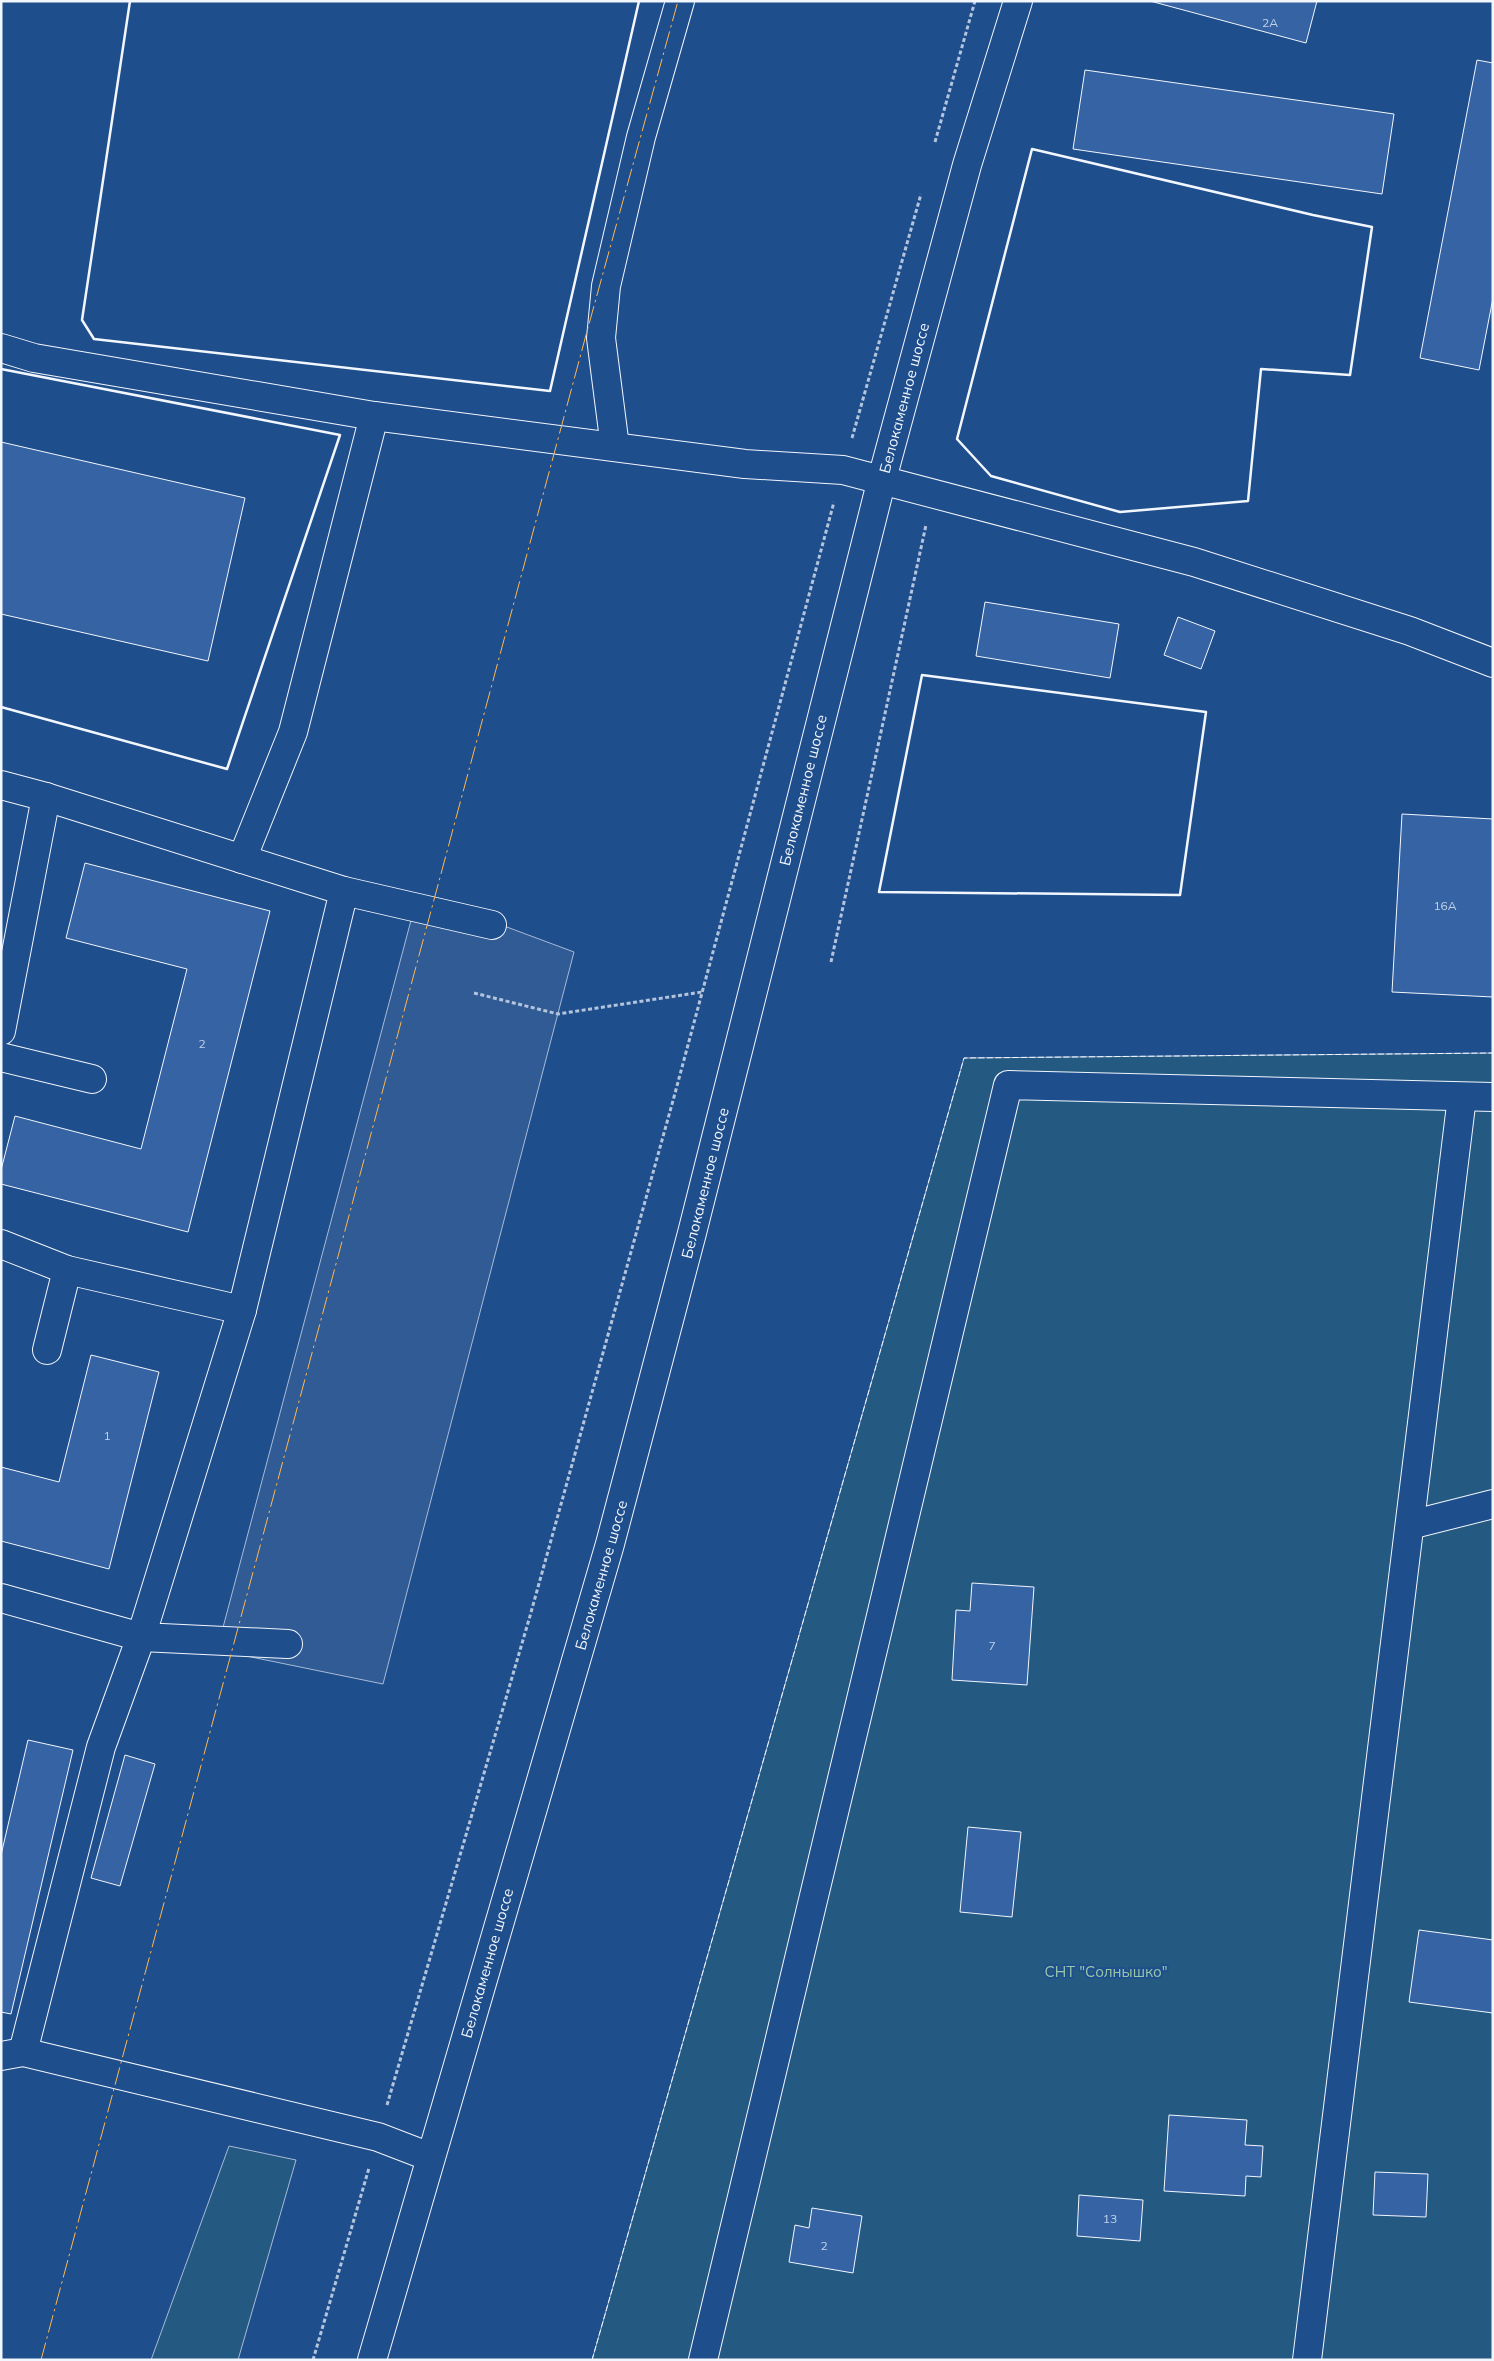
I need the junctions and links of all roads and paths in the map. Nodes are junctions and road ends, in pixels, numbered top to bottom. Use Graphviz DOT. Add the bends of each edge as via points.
graph roads {
  1 [pos="680,1"];
  2 [pos="975,1"];
  3 [pos="1018,1"];
  4 [pos="935,145"];
  5 [pos="921,193"];
  6 [pos="1,348"];
  7 [pos="374,416"];
  8 [pos="615,447"];
  9 [pos="843,470"];
  10 [pos="882,479"];
  11 [pos="920,548"];
  12 [pos="1493,663"];
  13 [pos="1,785"];
  14 [pos="46,797"];
  15 [pos="242,859"];
  16 [pos="344,891"];
  17 [pos="492,925"];
  18 [pos="831,962"];
  19 [pos="702,992"];
  20 [pos="474,993"];
  21 [pos="1,1031"];
  22 [pos="1,1057"];
  23 [pos="92,1079"];
  24 [pos="1462,1097"];
  25 [pos="1493,1097"];
  26 [pos="1,1244"];
  27 [pos="67,1270"];
  28 [pos="242,1310"];
  29 [pos="47,1350"];
  30 [pos="1493,1504"];
  31 [pos="1410,1525"];
  32 [pos="1,1598"];
  33 [pos="141,1638"];
  34 [pos="288,1644"];
  35 [pos="12,2054"];
  36 [pos="378,2137"];
  37 [pos="430,2156"];
  38 [pos="313,2360"];
  39 [pos="372,2360"];
  40 [pos="703,2360"];
  41 [pos="1306,2360"];
  1 -- 8 [label="street" via="641,137 606,286 601,338"];
  2 -- 4 [label="path"];
  3 -- 10 [label="street, Белокаменное шоссе" via="967,164"];
  5 -- 9 [label="path"];
  6 -- 7 [label="street" via="34,358"];
  7 -- 8 [label="street"];
  7 -- 15 [label="street" via="292,732"];
  8 -- 9 [label="street" via="745,464"];
  9 -- 10 [label="street"];
  9 -- 19 [label="path"];
  10 -- 12 [label="street" via="1194,562 1410,631"];
  10 -- 37 [label="street, Белокаменное шоссе" via="695,1223 610,1544"];
  11 -- 18 [label="path"];
  13 -- 14 [label="street"];
  14 -- 15 [label="street"];
  14 -- 21 [label="street"];
  15 -- 16 [label="street"];
  16 -- 17 [label="street"];
  16 -- 28 [label="street"];
  19 -- 20 [label="path" via="558,1014"];
  19 -- 36 [label="path" via="530,1616"];
  22 -- 23 [label="street"];
  24 -- 25 [label="street"];
  24 -- 31 [label="street"];
  24 -- 40 [label="street" via="1008,1085"];
  26 -- 27 [label="street"];
  27 -- 28 [label="street"];
  27 -- 29 [label="street"];
  28 -- 33 [label="street"];
  30 -- 31 [label="street"];
  31 -- 41 [label="street"];
  32 -- 33 [label="street"];
  33 -- 34 [label="street"];
  33 -- 35 [label="street" via="101,1747"];
  35 -- 36 [label="street"];
  36 -- 37 [label="street"];
  36 -- 38 [label="path"];
  37 -- 39 [label="street, Белокаменное шоссе"];
}
